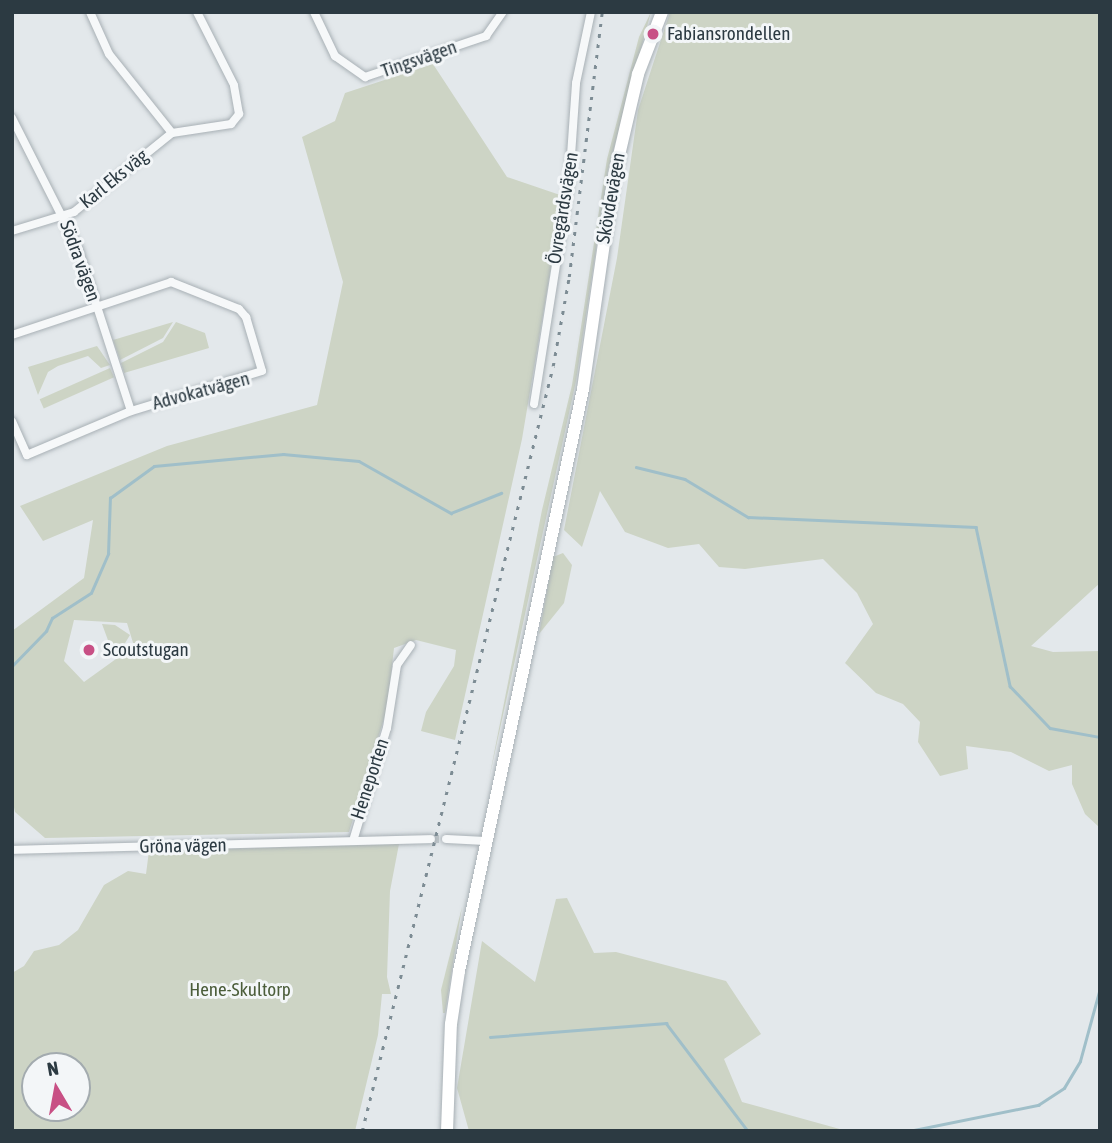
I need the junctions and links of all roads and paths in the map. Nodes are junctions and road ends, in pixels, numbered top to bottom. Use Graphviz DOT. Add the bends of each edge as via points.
graph roads {
  1 [pos="90,12"];
  2 [pos="197,12"];
  3 [pos="314,12"];
  4 [pos="503,12"];
  5 [pos="591,12"];
  6 [pos="662,12"];
  7 [pos="12,118"];
  8 [pos="172,133"];
  9 [pos="23,141"];
  10 [pos="12,145"];
  11 [pos="64,216"];
  12 [pos="12,231"];
  13 [pos="96,305"];
  14 [pos="12,335"];
  15 [pos="534,404"];
  16 [pos="131,411"];
  17 [pos="12,421"];
  18 [pos="411,645"];
  19 [pos="431,839"];
  20 [pos="446,839"];
  21 [pos="353,841"];
  22 [pos="486,841"];
  23 [pos="12,850"];
  24 [pos="447,1131"];
  1 -- 8 [label="street" via="109,54"];
  2 -- 8 [label="street" via="234,85 239,114 232,124"];
  3 -- 4 [label="street, Tingsvägen" via="335,56 349,71 365,77 486,36"];
  5 -- 15 [label="street, Övregårdsvägen" via="576,83 569,184"];
  6 -- 22 [label="main road, Skövdevägen" via="638,74 612,181 583,389"];
  7 -- 9 [label="street, Södra vägen"];
  8 -- 11 [label="street, Karl Eks väg"];
  9 -- 10 [label="street"];
  9 -- 11 [label="street, Södra vägen"];
  11 -- 12 [label="street, Karl Eks väg"];
  11 -- 13 [label="street, Södra vägen"];
  13 -- 14 [label="street"];
  13 -- 16 [label="street, Södra vägen"];
  13 -- 16 [label="street, Advokatvägen" via="172,282 239,309 246,317 261,366 258,376"];
  16 -- 17 [label="street" via="27,455"];
  18 -- 21 [label="street, Heneporten" via="397,665 387,728"];
  19 -- 21 [label="street, Heneporten"];
  20 -- 22 [label="street"];
  21 -- 23 [label="street, Gröna vägen"];
  22 -- 24 [label="main road, Skövdevägen" via="451,1024"];
}
